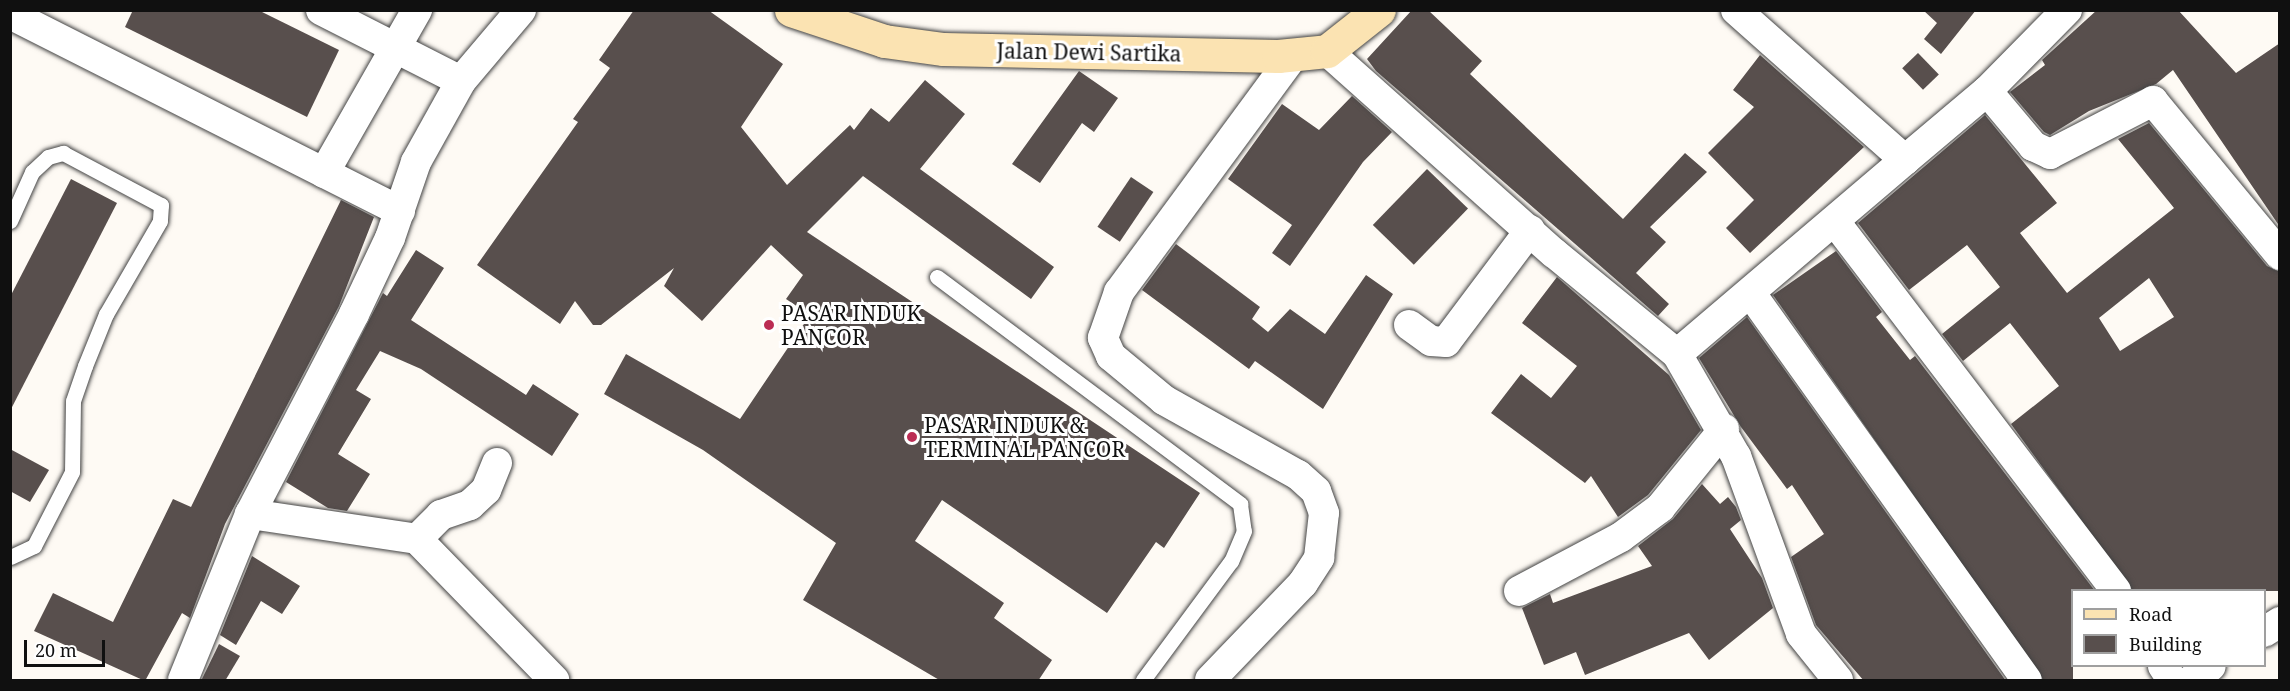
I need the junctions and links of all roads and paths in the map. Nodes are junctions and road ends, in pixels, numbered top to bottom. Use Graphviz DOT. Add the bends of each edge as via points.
graph roads {
  1 [pos="321,10"];
  2 [pos="417,10"];
  3 [pos="521,10"];
  4 [pos="791,10"];
  5 [pos="1379,10"];
  6 [pos="1736,10"];
  7 [pos="2067,10"];
  8 [pos="10,14"];
  9 [pos="398,48"];
  10 [pos="1327,51"];
  11 [pos="1293,56"];
  12 [pos="461,81"];
  13 [pos="1987,91"];
  14 [pos="1905,160"];
  15 [pos="324,173"];
  16 [pos="400,211"];
  17 [pos="10,221"];
  18 [pos="1836,223"];
  19 [pos="1530,231"];
  20 [pos="2280,255"];
  21 [pos="937,277"];
  22 [pos="1752,295"];
  23 [pos="1409,325"];
  24 [pos="1677,354"];
  25 [pos="1724,429"];
  26 [pos="497,463"];
  27 [pos="250,514"];
  28 [pos="417,539"];
  29 [pos="10,557"];
  30 [pos="2114,589"];
  31 [pos="1519,591"];
  32 [pos="2280,622"];
  33 [pos="2266,631"];
  34 [pos="2164,667"];
  35 [pos="2210,667"];
  36 [pos="183,681"];
  37 [pos="554,681"];
  38 [pos="1143,681"];
  39 [pos="1210,681"];
  40 [pos="1838,681"];
  41 [pos="2027,681"];
  42 [pos="2172,681"];
  43 [pos="2191,681"];
  1 -- 9 [label="street"];
  2 -- 9 [label="street"];
  3 -- 12 [label="street"];
  4 -- 11 [label="street, Jalan Dewi Sartika" via="884,41 943,49"];
  5 -- 10 [label="street, Jalan Dewi Sartika"];
  6 -- 14 [label="street"];
  7 -- 13 [label="street"];
  8 -- 15 [label="street"];
  9 -- 12 [label="street"];
  9 -- 15 [label="street"];
  10 -- 11 [label="street, Jalan Dewi Sartika"];
  10 -- 19 [label="street"];
  11 -- 39 [label="street" via="1119,292 1103,338 1111,356 1164,400 1299,475 1316,491 1324,513 1319,558 1303,583"];
  12 -- 16 [label="street" via="416,162"];
  13 -- 14 [label="street"];
  13 -- 20 [label="street" via="2033,146 2050,154 2141,104 2158,104"];
  14 -- 18 [label="street"];
  15 -- 16 [label="street"];
  16 -- 27 [label="street" via="354,314"];
  17 -- 29 [label="lane" via="32,172 48,157 63,153 161,205 160,220 106,314 73,400 72,472 34,546"];
  18 -- 22 [label="street"];
  18 -- 30 [label="street"];
  19 -- 23 [label="street" via="1446,342 1431,341"];
  19 -- 24 [label="street"];
  21 -- 38 [label="lane" via="1240,504 1244,531 1231,561"];
  22 -- 24 [label="street"];
  22 -- 41 [label="street"];
  24 -- 25 [label="street"];
  25 -- 31 [label="street" via="1660,508 1621,537"];
  25 -- 40 [label="street" via="1797,625"];
  26 -- 28 [label="street" via="486,490 470,505 441,515"];
  27 -- 28 [label="street"];
  27 -- 36 [label="street"];
  28 -- 37 [label="street"];
  32 -- 33 [label="street"];
  34 -- 42 [label="street"];
  35 -- 43 [label="street"];
}
